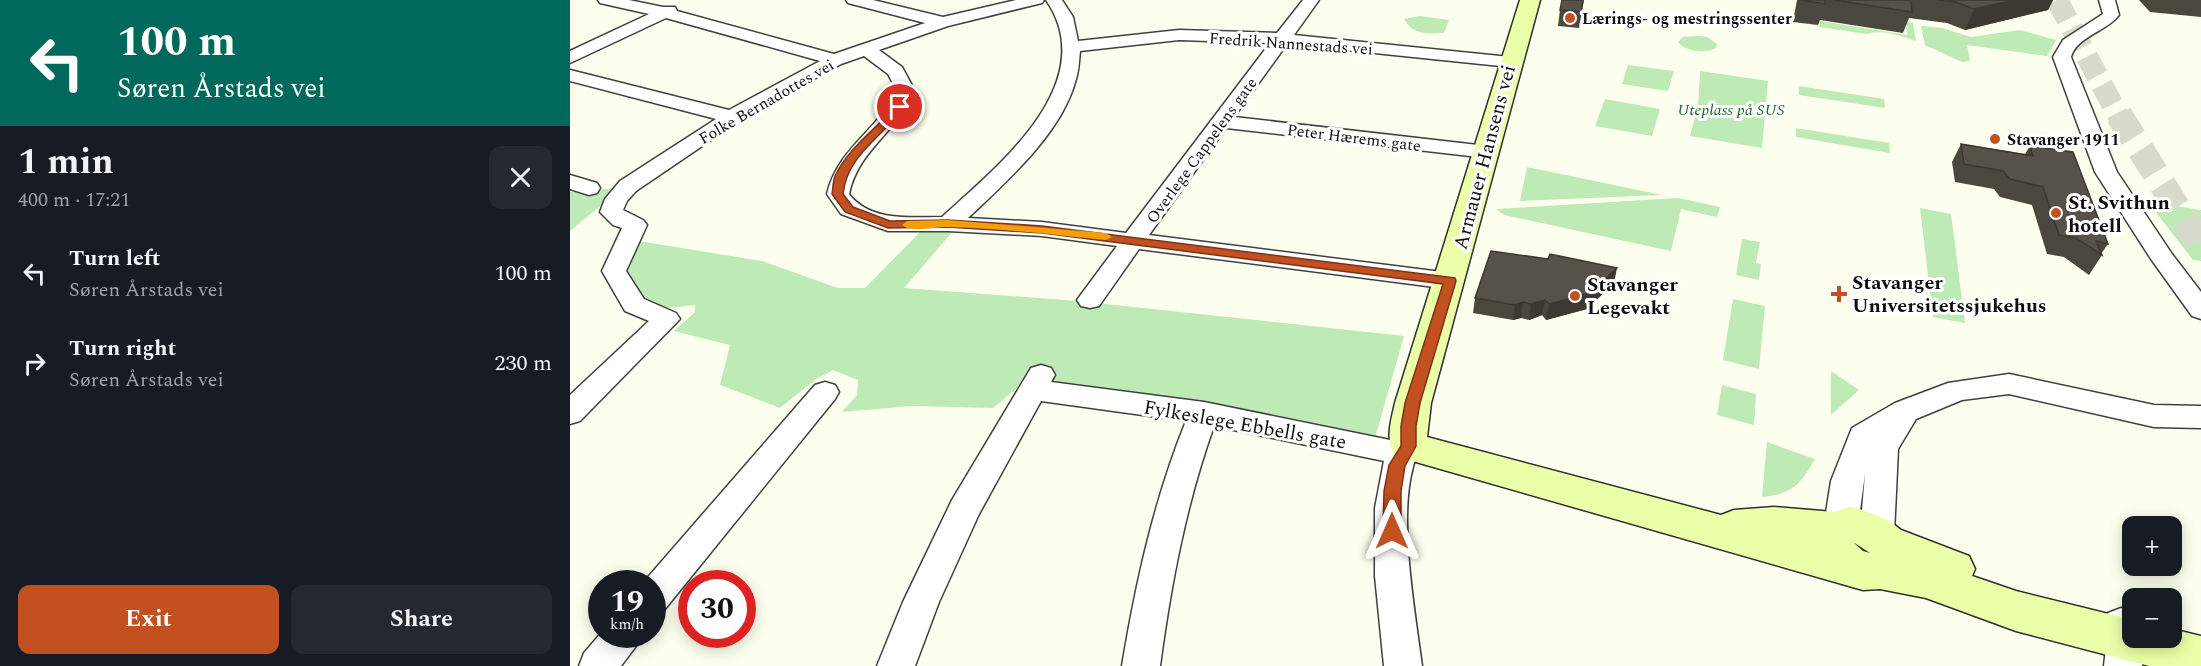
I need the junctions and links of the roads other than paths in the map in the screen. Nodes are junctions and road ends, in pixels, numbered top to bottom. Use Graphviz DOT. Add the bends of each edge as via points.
graph roads {
  1 [pos="606,0"];
  2 [pos="690,0"];
  3 [pos="854,0"];
  4 [pos="1036,0"];
  5 [pos="1054,0"];
  6 [pos="1311,0"];
  7 [pos="1530,0"];
  8 [pos="2108,0"];
  9 [pos="664,12"];
  10 [pos="943,22"];
  11 [pos="1283,40"];
  12 [pos="1071,47"];
  13 [pos="867,50"];
  14 [pos="570,58"];
  15 [pos="835,60"];
  16 [pos="1510,62"];
  17 [pos="570,75"];
  18 [pos="732,117"];
  19 [pos="1220,121"];
  20 [pos="1487,152"];
  21 [pos="948,224"];
  22 [pos="1136,240"];
  23 [pos="1450,281"];
  24 [pos="1090,300"];
  25 [pos="2201,310"];
  26 [pos="825,392"];
  27 [pos="1204,412"];
  28 [pos="570,413"];
  29 [pos="2201,417"];
  30 [pos="1396,447"];
  31 [pos="1864,545"];
  32 [pos="666,581"];
  33 [pos="2182,634"];
  34 [pos="2201,639"];
  35 [pos="2122,644"];
  36 [pos="612,648"];
  37 [pos="2140,648"];
  38 [pos="2201,658"];
  39 [pos="598,666"];
  40 [pos="896,666"];
  41 [pos="1142,666"];
  42 [pos="1403,666"];
  1 -- 9 [label="street"];
  2 -- 9 [label="street"];
  3 -- 10 [label="street"];
  4 -- 10 [label="street, Folke Bernadottes vei"];
  5 -- 12 [label="street" via="1066,19"];
  6 -- 11 [label="street, Overlege Cappelens gate"];
  7 -- 16 [label="street, Armauer Hansens vei"];
  8 -- 25 [label="street" via="2111,15 2099,27 2068,42 2062,57 2106,172"];
  9 -- 14 [label="street"];
  9 -- 15 [label="street"];
  10 -- 13 [label="street, Folke Bernadottes vei"];
  11 -- 12 [label="street, Fredrik Nannestads vei" via="1194,35"];
  11 -- 16 [label="street, Fredrik Nannestads vei"];
  11 -- 19 [label="street, Overlege Cappelens gate"];
  12 -- 21 [label="street" via="1065,85 1041,131"];
  13 -- 15 [label="street, Folke Bernadottes vei"];
  13 -- 21 [label="street" via="896,71 906,91 900,107 857,152 840,177 838,194 849,209 888,224"];
  15 -- 18 [label="street, Folke Bernadottes vei"];
  16 -- 20 [label="street, Armauer Hansens vei"];
  17 -- 18 [label="street"];
  18 -- 28 [label="street, Folke Bernadottes vei" via="628,186 616,199 611,212 635,225 614,271 634,305 667,319"];
  19 -- 20 [label="street, Peter Hærems gate"];
  19 -- 22 [label="street, Overlege Cappelens gate"];
  20 -- 23 [label="street, Armauer Hansens vei"];
  21 -- 22 [label="street"];
  22 -- 23 [label="street"];
  22 -- 24 [label="street, Overlege Cappelens gate"];
  23 -- 30 [label="street, Armauer Hansens vei" via="1408,426"];
  26 -- 32 [label="street"];
  27 -- 30 [label="street, Fylkeslege Ebbells gate" via="1374,448"];
  27 -- 40 [label="street, Fylkeslege Ebbells gate" via="1037,383 964,510"];
  27 -- 41 [label="street" via="1162,541"];
  29 -- 31 [label="street" via="2154,416 2010,384 1958,390 1905,411 1883,448"];
  30 -- 31 [label="street, Fylkeslege Ebbells gate" via="1712,529"];
  30 -- 42 [label="street, Armauer Hansens vei" via="1391,508"];
  31 -- 35 [label="street, Fylkeslege Ebbells gate" via="1926,579"];
  33 -- 34 [label="street"];
  36 -- 39 [label="street"];
  37 -- 38 [label="street, Fylkeslege Ebbells gate"];
}
